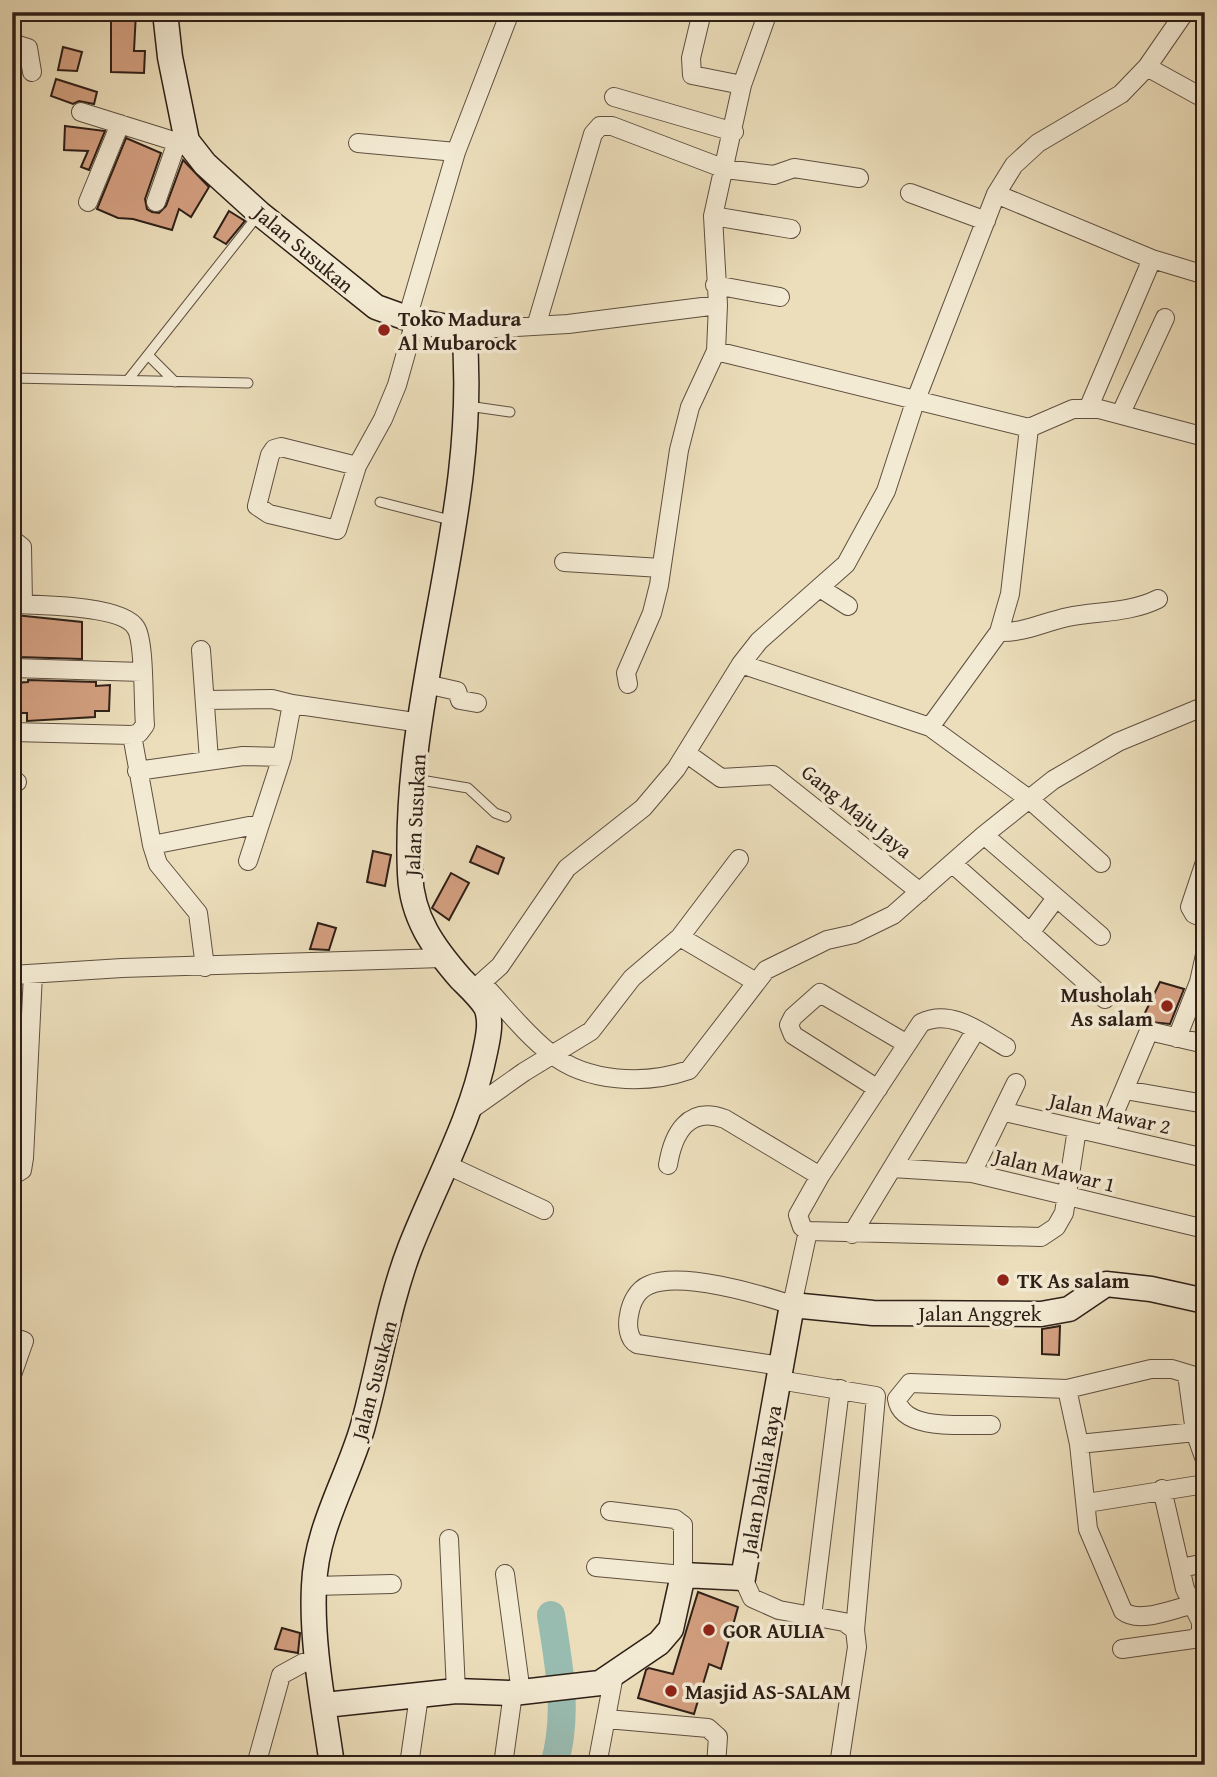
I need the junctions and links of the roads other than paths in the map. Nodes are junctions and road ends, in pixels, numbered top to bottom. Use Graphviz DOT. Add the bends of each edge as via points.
graph roads {
  1 [pos="213,12"];
  2 [pos="510,12"];
  3 [pos="702,12"];
  4 [pos="768,12"];
  5 [pos="1185,12"];
  6 [pos="165,13"];
  7 [pos="12,43"];
  8 [pos="1147,66"];
  9 [pos="32,72"];
  10 [pos="742,85"];
  11 [pos="614,97"];
  12 [pos="1205,99"];
  13 [pos="80,112"];
  14 [pos="120,124"];
  15 [pos="734,132"];
  16 [pos="182,141"];
  17 [pos="358,143"];
  18 [pos="456,152"];
  19 [pos="725,169"];
  20 [pos="859,178"];
  21 [pos="910,192"];
  22 [pos="996,194"];
  23 [pos="88,202"];
  24 [pos="156,202"];
  25 [pos="259,213"];
  26 [pos="713,216"];
  27 [pos="986,221"];
  28 [pos="791,229"];
  29 [pos="1152,259"];
  30 [pos="1205,275"];
  31 [pos="715,285"];
  32 [pos="780,297"];
  33 [pos="718,305"];
  34 [pos="1165,318"];
  35 [pos="411,320"];
  36 [pos="537,323"];
  37 [pos="464,331"];
  38 [pos="716,351"];
  39 [pos="148,355"];
  40 [pos="12,378"];
  41 [pos="128,380"];
  42 [pos="175,382"];
  43 [pos="247,383"];
  44 [pos="915,402"];
  45 [pos="466,405"];
  46 [pos="1088,409"];
  47 [pos="510,412"];
  48 [pos="1121,413"];
  49 [pos="1029,428"];
  50 [pos="1205,437"];
  51 [pos="357,466"];
  52 [pos="380,502"];
  53 [pos="455,521"];
  54 [pos="12,539"];
  55 [pos="564,562"];
  56 [pos="661,568"];
  57 [pos="820,588"];
  58 [pos="1158,599"];
  59 [pos="18,604"];
  60 [pos="848,606"];
  61 [pos="999,632"];
  62 [pos="201,650"];
  63 [pos="741,664"];
  64 [pos="12,668"];
  65 [pos="142,671"];
  66 [pos="426,684"];
  67 [pos="628,684"];
  68 [pos="205,700"];
  69 [pos="477,703"];
  70 [pos="292,704"];
  71 [pos="1205,706"];
  72 [pos="421,723"];
  73 [pos="930,727"];
  74 [pos="12,732"];
  75 [pos="132,735"];
  76 [pos="686,753"];
  77 [pos="282,757"];
  78 [pos="209,760"];
  79 [pos="137,772"];
  80 [pos="414,779"];
  81 [pos="1029,799"];
  82 [pos="506,817"];
  83 [pos="260,824"];
  84 [pos="984,835"];
  85 [pos="152,845"];
  86 [pos="739,859"];
  87 [pos="248,861"];
  88 [pos="1205,862"];
  89 [pos="1101,863"];
  90 [pos="953,864"];
  91 [pos="920,892"];
  92 [pos="1056,898"];
  93 [pos="1205,919"];
  94 [pos="1030,933"];
  95 [pos="1101,936"];
  96 [pos="680,937"];
  97 [pos="1205,955"];
  98 [pos="442,958"];
  99 [pos="205,967"];
  100 [pos="33,974"];
  101 [pos="12,975"];
  102 [pos="756,982"];
  103 [pos="1202,983"];
  104 [pos="477,987"];
  105 [pos="1105,999"];
  106 [pos="976,1030"];
  107 [pos="1177,1038"];
  108 [pos="907,1044"];
  109 [pos="1205,1044"];
  110 [pos="1006,1047"];
  111 [pos="551,1054"];
  112 [pos="1016,1083"];
  113 [pos="878,1089"];
  114 [pos="1125,1090"];
  115 [pos="1205,1104"];
  116 [pos="1004,1112"];
  117 [pos="466,1113"];
  118 [pos="1077,1129"];
  119 [pos="1105,1135"];
  120 [pos="1205,1158"];
  121 [pos="445,1164"];
  122 [pos="668,1165"];
  123 [pos="892,1168"];
  124 [pos="972,1173"];
  125 [pos="12,1175"];
  126 [pos="820,1177"];
  127 [pos="1065,1196"];
  128 [pos="544,1210"];
  129 [pos="1205,1229"];
  130 [pos="808,1231"];
  131 [pos="852,1234"];
  132 [pos="1205,1301"];
  133 [pos="792,1305"];
  134 [pos="12,1337"];
  135 [pos="780,1373"];
  136 [pos="12,1375"];
  137 [pos="1196,1377"];
  138 [pos="839,1389"];
  139 [pos="1067,1389"];
  140 [pos="991,1425"];
  141 [pos="1195,1432"];
  142 [pos="1079,1444"];
  143 [pos="1205,1460"];
  144 [pos="1205,1484"];
  145 [pos="1162,1489"];
  146 [pos="1087,1503"];
  147 [pos="610,1511"];
  148 [pos="449,1539"];
  149 [pos="1205,1563"];
  150 [pos="596,1567"];
  151 [pos="1181,1568"];
  152 [pos="505,1574"];
  153 [pos="683,1575"];
  154 [pos="743,1578"];
  155 [pos="392,1584"];
  156 [pos="314,1586"];
  157 [pos="1191,1605"];
  158 [pos="812,1616"];
  159 [pos="855,1630"];
  160 [pos="1122,1649"];
  161 [pos="319,1662"];
  162 [pos="607,1679"];
  163 [pos="456,1691"];
  164 [pos="517,1693"];
  165 [pos="419,1696"];
  166 [pos="325,1705"];
  167 [pos="607,1719"];
  168 [pos="256,1765"];
  169 [pos="332,1765"];
  170 [pos="409,1765"];
  171 [pos="503,1765"];
  172 [pos="597,1765"];
  173 [pos="716,1765"];
  174 [pos="839,1765"];
  1 -- 6 [label="lane"];
  2 -- 18 [label="street"];
  3 -- 10 [label="street" via="691,58 692,75"];
  4 -- 10 [label="street"];
  5 -- 8 [label="street"];
  6 -- 16 [label="street, Jalan Susukan"];
  7 -- 9 [label="street" via="28,48"];
  8 -- 12 [label="street"];
  8 -- 22 [label="street" via="1121,94 1038,143 1014,165"];
  10 -- 15 [label="street"];
  11 -- 15 [label="street"];
  13 -- 14 [label="street"];
  14 -- 16 [label="street"];
  14 -- 23 [label="street"];
  15 -- 19 [label="street"];
  16 -- 24 [label="street"];
  16 -- 25 [label="street, Jalan Susukan"];
  17 -- 18 [label="street"];
  18 -- 35 [label="street"];
  19 -- 20 [label="street" via="774,175 794,168"];
  19 -- 26 [label="street"];
  19 -- 36 [label="street" via="612,126 596,129"];
  21 -- 27 [label="street"];
  22 -- 27 [label="street"];
  22 -- 29 [label="street"];
  25 -- 35 [label="street, Jalan Susukan" via="359,296"];
  25 -- 39 [label="lane"];
  26 -- 28 [label="street"];
  26 -- 31 [label="street"];
  27 -- 44 [label="street"];
  29 -- 30 [label="street"];
  29 -- 46 [label="street"];
  31 -- 32 [label="street"];
  31 -- 33 [label="street"];
  33 -- 36 [label="street" via="568,324"];
  33 -- 38 [label="street"];
  34 -- 48 [label="street"];
  35 -- 37 [label="street, Jalan Susukan"];
  35 -- 51 [label="street" via="397,385"];
  36 -- 37 [label="street"];
  37 -- 45 [label="street, Jalan Susukan"];
  38 -- 44 [label="street"];
  38 -- 56 [label="street" via="690,407 678,450"];
  39 -- 41 [label="lane"];
  39 -- 42 [label="lane"];
  40 -- 41 [label="lane"];
  41 -- 42 [label="lane"];
  42 -- 43 [label="lane"];
  44 -- 49 [label="street"];
  44 -- 57 [label="street" via="886,491 846,564"];
  45 -- 47 [label="lane"];
  45 -- 53 [label="street, Jalan Susukan"];
  46 -- 48 [label="street"];
  46 -- 49 [label="street" via="1073,409"];
  48 -- 50 [label="street"];
  49 -- 61 [label="street" via="1010,594"];
  51 -- 51 [label="street" via="274,449 257,506 269,514 337,530"];
  52 -- 53 [label="lane"];
  53 -- 66 [label="street, Jalan Susukan"];
  54 -- 59 [label="street" via="22,547"];
  55 -- 56 [label="street"];
  56 -- 67 [label="street" via="652,613 626,673"];
  57 -- 60 [label="street"];
  57 -- 63 [label="street" via="779,620"];
  58 -- 61 [label="street" via="1141,608 1081,614 1024,631"];
  59 -- 65 [label="street" via="125,617 136,628"];
  61 -- 73 [label="street"];
  62 -- 68 [label="street"];
  63 -- 73 [label="street"];
  63 -- 76 [label="street"];
  64 -- 65 [label="street"];
  65 -- 75 [label="street" via="145,724"];
  66 -- 69 [label="street" via="457,691 460,700"];
  66 -- 72 [label="street, Jalan Susukan"];
  68 -- 70 [label="street" via="272,699"];
  68 -- 78 [label="street"];
  70 -- 72 [label="street"];
  70 -- 77 [label="street"];
  71 -- 81 [label="street" via="1118,742"];
  72 -- 80 [label="street, Jalan Susukan"];
  73 -- 81 [label="street"];
  74 -- 75 [label="street"];
  75 -- 79 [label="street"];
  76 -- 91 [label="street, Gang Maju Jaya" via="721,778 773,775"];
  76 -- 104 [label="street" via="643,808 567,868 500,965"];
  77 -- 78 [label="street"];
  77 -- 83 [label="street"];
  78 -- 79 [label="street"];
  79 -- 85 [label="street"];
  80 -- 82 [label="lane" via="468,788"];
  80 -- 98 [label="street, Jalan Susukan" via="413,901 427,937"];
  81 -- 84 [label="street"];
  81 -- 89 [label="street"];
  83 -- 85 [label="street"];
  83 -- 87 [label="street"];
  84 -- 90 [label="street"];
  84 -- 92 [label="street"];
  85 -- 99 [label="street" via="158,864 198,913"];
  86 -- 96 [label="street"];
  88 -- 93 [label="street" via="1190,907"];
  90 -- 91 [label="street"];
  90 -- 94 [label="street"];
  91 -- 102 [label="street" via="893,915 854,934 827,940 766,970"];
  92 -- 94 [label="street"];
  92 -- 95 [label="street"];
  94 -- 105 [label="street"];
  96 -- 102 [label="street"];
  96 -- 111 [label="street" via="632,978 590,1031"];
  97 -- 103 [label="street"];
  98 -- 99 [label="street"];
  98 -- 104 [label="street, Jalan Susukan"];
  99 -- 100 [label="street"];
  100 -- 101 [label="street"];
  100 -- 125 [label="street" via="24,1158 22,1170"];
  102 -- 111 [label="street" via="689,1070 611,1079"];
  103 -- 107 [label="street"];
  104 -- 111 [label="street"];
  104 -- 117 [label="street, Jalan Susukan" via="489,1028"];
  106 -- 108 [label="street" via="947,1017 934,1017 921,1023"];
  106 -- 110 [label="street"];
  106 -- 123 [label="street"];
  107 -- 109 [label="street"];
  107 -- 114 [label="street" via="1149,1031"];
  108 -- 113 [label="street"];
  108 -- 113 [label="street" via="820,993 793,1017 789,1025 793,1035"];
  111 -- 117 [label="street"];
  112 -- 116 [label="street"];
  113 -- 126 [label="street"];
  114 -- 115 [label="street"];
  114 -- 119 [label="street"];
  116 -- 118 [label="street, Jalan Mawar 2"];
  116 -- 124 [label="street"];
  117 -- 121 [label="street, Jalan Susukan"];
  118 -- 119 [label="street, Jalan Mawar 2"];
  118 -- 127 [label="street"];
  119 -- 120 [label="street, Jalan Mawar 2"];
  121 -- 128 [label="street"];
  121 -- 156 [label="street, Jalan Susukan" via="409,1250 361,1432 324,1529"];
  122 -- 126 [label="street" via="675,1134 708,1115 725,1119"];
  123 -- 124 [label="street, Jalan Mawar 1"];
  123 -- 131 [label="street"];
  124 -- 127 [label="street, Jalan Mawar 1"];
  126 -- 130 [label="street" via="798,1215"];
  127 -- 129 [label="street, Jalan Mawar 1"];
  127 -- 131 [label="street" via="1064,1213 1056,1227 1041,1237"];
  130 -- 131 [label="street"];
  130 -- 133 [label="street"];
  132 -- 133 [label="street, Jalan Anggrek" via="1106,1284 1069,1309 1041,1314 873,1313"];
  133 -- 135 [label="street, Jalan Dahlia Raya"];
  133 -- 135 [label="street" via="751,1292 663,1280 646,1285 636,1296 628,1321 632,1342 637,1344"];
  134 -- 136 [label="street" via="24,1341"];
  135 -- 138 [label="street"];
  135 -- 154 [label="street, Jalan Dahlia Raya"];
  137 -- 139 [label="street" via="1172,1369 1151,1369"];
  137 -- 141 [label="street"];
  138 -- 158 [label="street"];
  138 -- 159 [label="street" via="872,1393 877,1402"];
  139 -- 140 [label="street" via="910,1383 897,1399 905,1417 923,1422"];
  139 -- 142 [label="street"];
  141 -- 142 [label="street"];
  141 -- 143 [label="street"];
  142 -- 146 [label="street"];
  144 -- 145 [label="street"];
  145 -- 146 [label="street"];
  145 -- 151 [label="street"];
  146 -- 157 [label="street" via="1088,1529 1123,1611 1144,1616"];
  147 -- 153 [label="street" via="675,1519 683,1525"];
  148 -- 163 [label="street"];
  149 -- 151 [label="street"];
  150 -- 153 [label="street"];
  151 -- 157 [label="street"];
  152 -- 164 [label="street"];
  153 -- 154 [label="street, Jalan Dahlia Raya"];
  153 -- 162 [label="street" via="671,1629 659,1643"];
  154 -- 158 [label="street" via="752,1598 779,1610"];
  155 -- 156 [label="street"];
  156 -- 161 [label="street, Jalan Susukan"];
  157 -- 160 [label="street" via="1201,1622 1201,1633 1193,1639"];
  158 -- 159 [label="street" via="844,1622"];
  159 -- 174 [label="street"];
  161 -- 166 [label="street, Jalan Susukan"];
  161 -- 168 [label="street" via="303,1662 281,1675"];
  162 -- 164 [label="street"];
  162 -- 167 [label="street"];
  163 -- 164 [label="street"];
  163 -- 165 [label="street"];
  164 -- 171 [label="street"];
  165 -- 166 [label="street"];
  165 -- 170 [label="street"];
  166 -- 169 [label="street, Jalan Susukan"];
  167 -- 172 [label="street"];
  167 -- 173 [label="street" via="708,1728 718,1737"];
}
